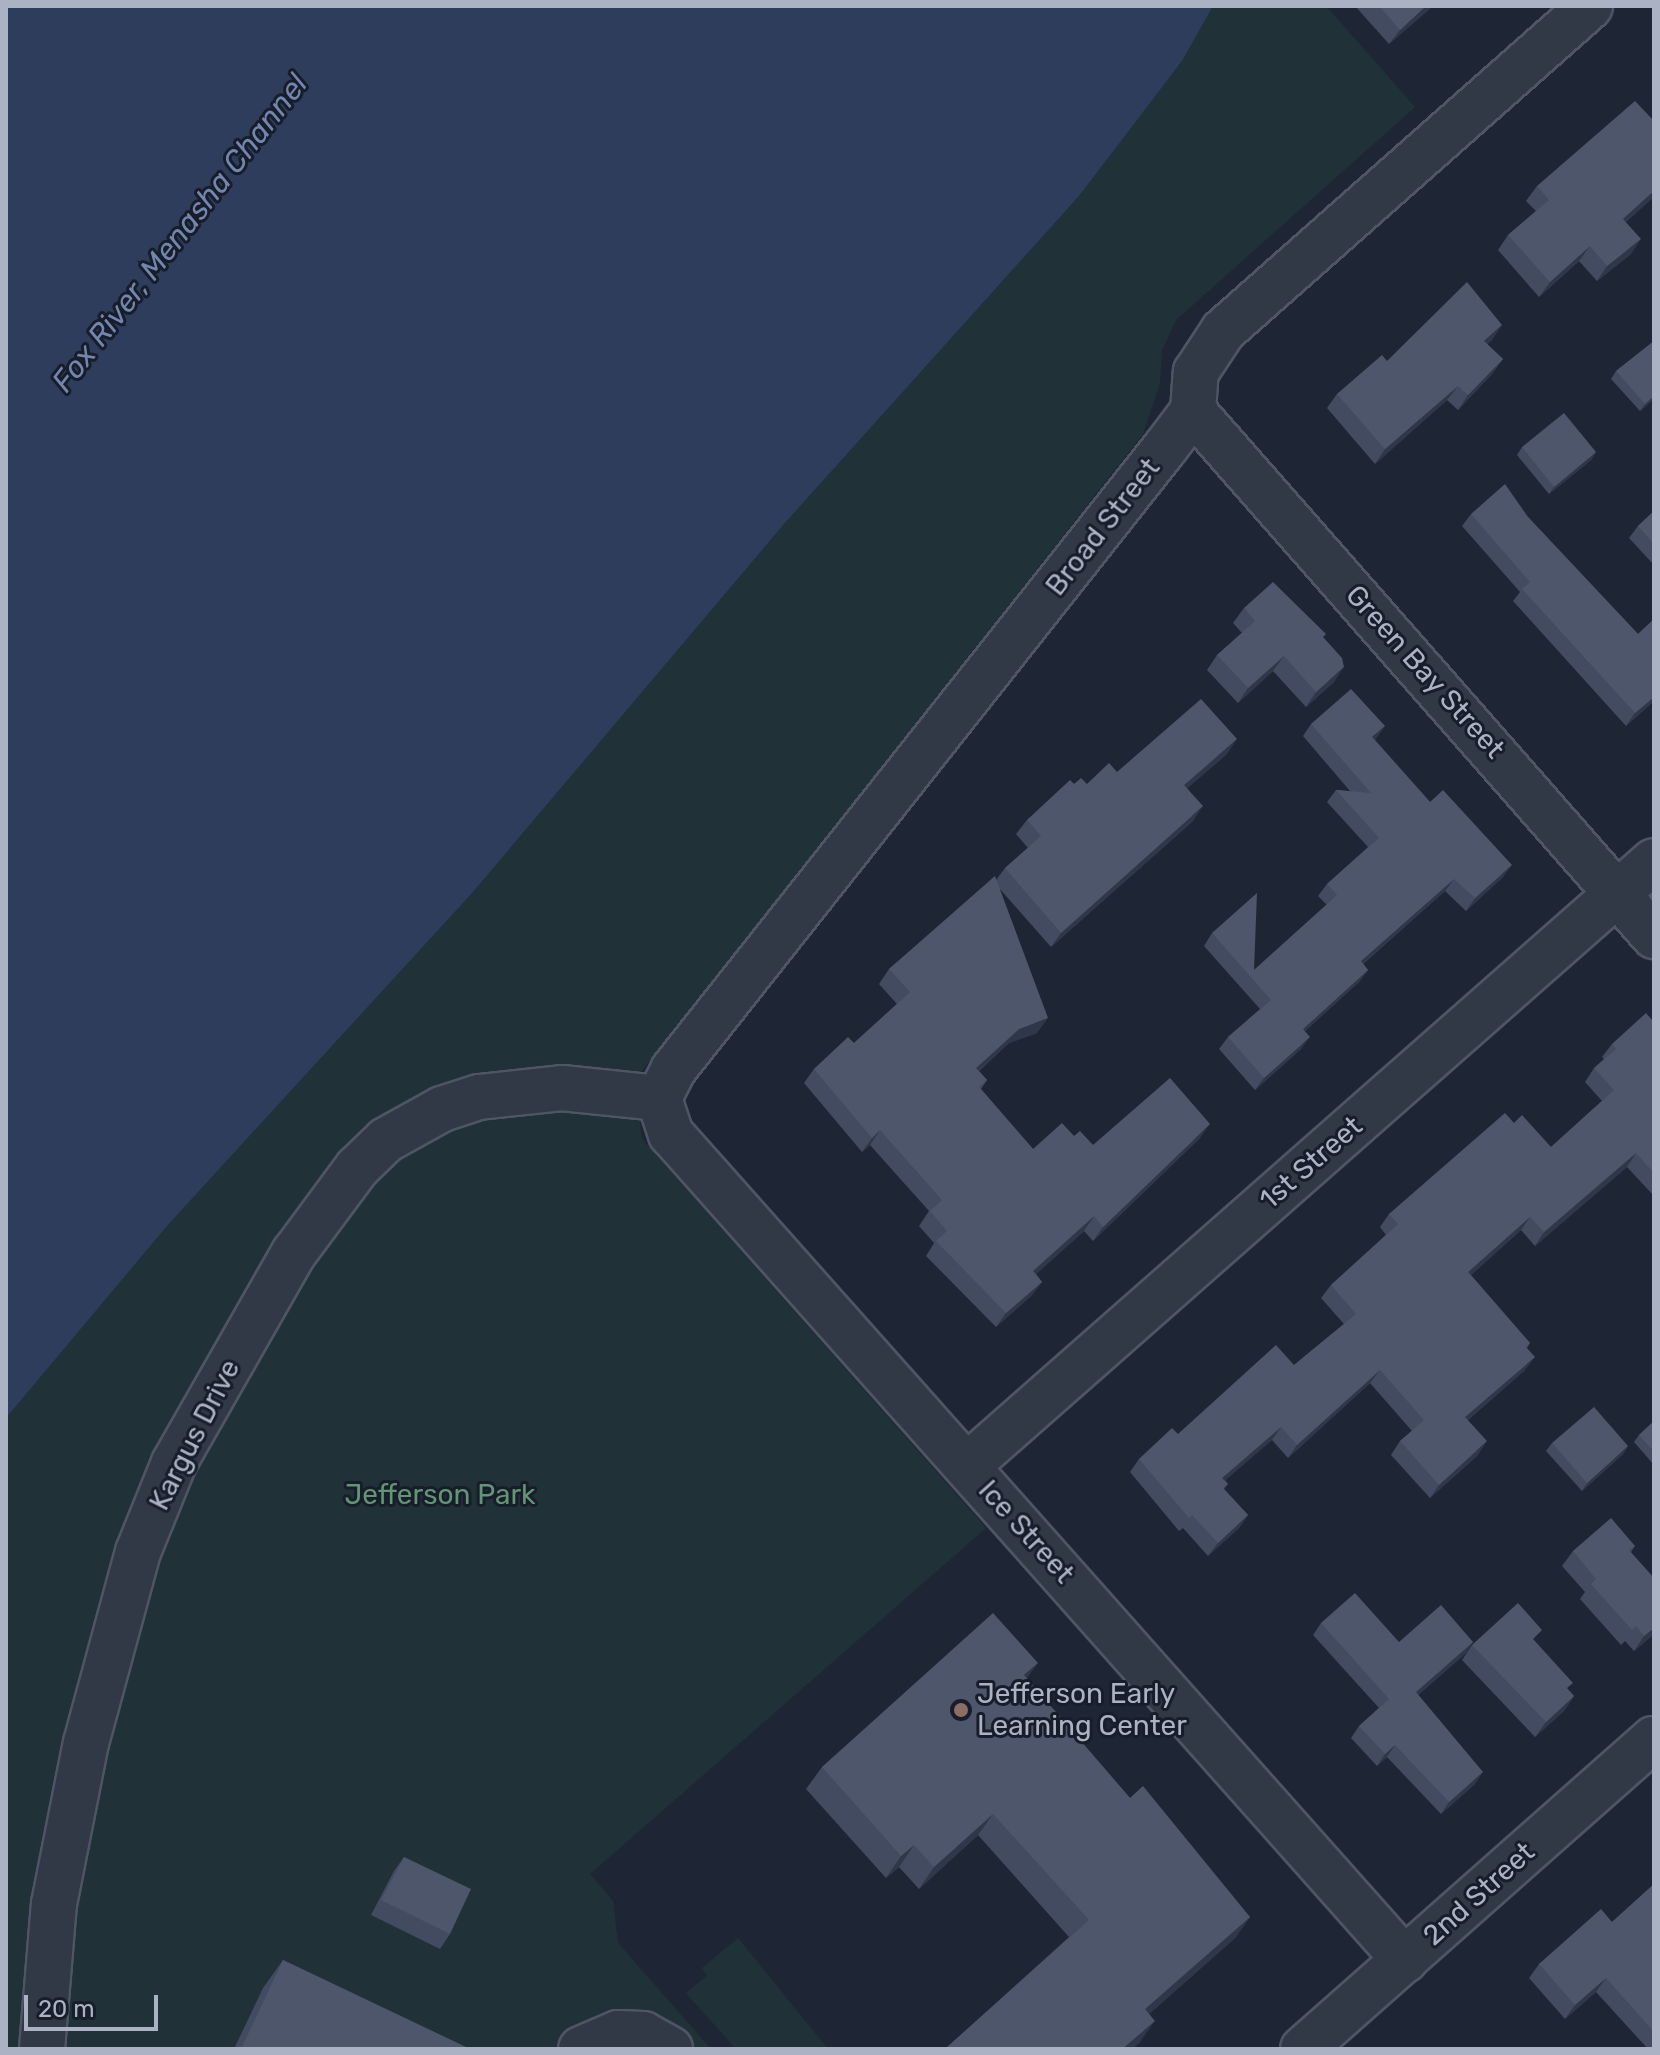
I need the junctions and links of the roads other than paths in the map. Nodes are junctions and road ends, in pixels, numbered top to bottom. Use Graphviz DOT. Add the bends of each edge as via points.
graph roads {
  1 [pos="1590,6"];
  2 [pos="1193,411"];
  3 [pos="1654,861"];
  4 [pos="1617,893"];
  5 [pos="1654,936"];
  6 [pos="659,1098"];
  7 [pos="967,1466"];
  8 [pos="1654,1739"];
  9 [pos="1405,1960"];
  10 [pos="42,2049"];
  11 [pos="581,2049"];
  12 [pos="670,2049"];
  13 [pos="1303,2049"];
  1 -- 2 [label="street" via="1223,331 1196,372"];
  2 -- 4 [label="street, Green Bay Street"];
  2 -- 6 [label="street, Broad Street" via="673,1070"];
  3 -- 4 [label="street, 1st Street"];
  4 -- 5 [label="street, Green Bay Street"];
  4 -- 7 [label="street, 1st Street"];
  6 -- 7 [label="street, Ice Street" via="671,1134"];
  6 -- 10 [label="street, Kargus Drive" via="562,1088 479,1097 442,1109 386,1140 357,1168 294,1253 174,1463 138,1552 86,1743 54,1904"];
  7 -- 9 [label="street, Ice Street"];
  8 -- 9 [label="street, 2nd Street"];
  9 -- 13 [label="street, 2nd Street"];
  11 -- 12 [label="street" via="618,2033 643,2034"];
}
